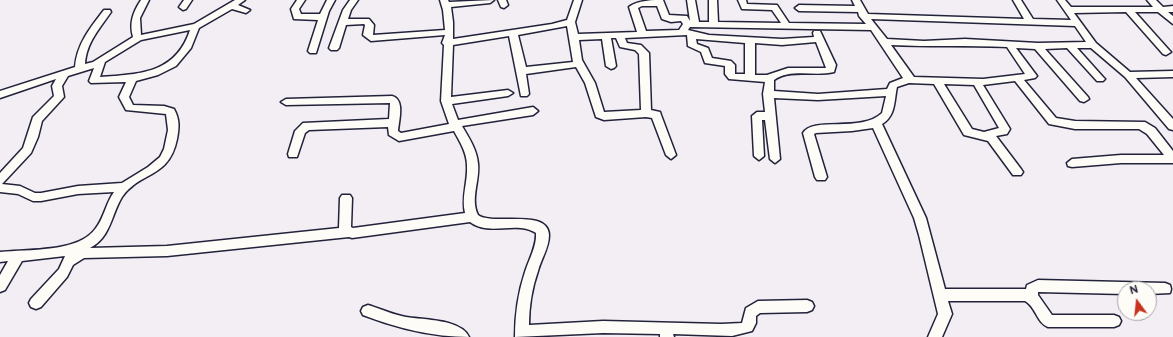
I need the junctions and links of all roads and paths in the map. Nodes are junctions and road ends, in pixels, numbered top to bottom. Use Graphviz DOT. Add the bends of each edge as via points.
graph roads {
  1 [pos="145,0"];
  2 [pos="241,0"];
  3 [pos="301,0"];
  4 [pos="331,0"];
  5 [pos="354,0"];
  6 [pos="490,0"];
  7 [pos="578,0"];
  8 [pos="691,0"];
  9 [pos="712,0"];
  10 [pos="742,0"];
  11 [pos="1017,0"];
  12 [pos="1061,0"];
  13 [pos="1151,0"];
  14 [pos="660,1"];
  15 [pos="445,2"];
  16 [pos="231,6"];
  17 [pos="799,8"];
  18 [pos="860,8"];
  19 [pos="1128,9"];
  20 [pos="1160,9"];
  21 [pos="1173,9"];
  22 [pos="246,10"];
  23 [pos="1068,10"];
  24 [pos="107,12"];
  25 [pos="323,17"];
  26 [pos="1173,21"];
  27 [pos="344,22"];
  28 [pos="571,22"];
  29 [pos="1031,22"];
  30 [pos="1077,23"];
  31 [pos="714,24"];
  32 [pos="786,26"];
  33 [pos="194,27"];
  34 [pos="814,27"];
  35 [pos="872,27"];
  36 [pos="689,29"];
  37 [pos="512,32"];
  38 [pos="619,34"];
  39 [pos="642,34"];
  40 [pos="606,35"];
  41 [pos="448,37"];
  42 [pos="574,37"];
  43 [pos="138,38"];
  44 [pos="820,39"];
  45 [pos="750,40"];
  46 [pos="884,42"];
  47 [pos="1009,44"];
  48 [pos="1070,45"];
  49 [pos="1093,45"];
  50 [pos="1038,46"];
  51 [pos="334,48"];
  52 [pos="313,51"];
  53 [pos="1166,52"];
  54 [pos="101,61"];
  55 [pos="579,64"];
  56 [pos="611,66"];
  57 [pos="80,70"];
  58 [pos="522,71"];
  59 [pos="1173,74"];
  60 [pos="64,75"];
  61 [pos="1128,75"];
  62 [pos="132,78"];
  63 [pos="750,78"];
  64 [pos="768,79"];
  65 [pos="910,79"];
  66 [pos="1018,79"];
  67 [pos="1100,79"];
  68 [pos="937,81"];
  69 [pos="976,82"];
  70 [pos="892,92"];
  71 [pos="508,93"];
  72 [pos="524,94"];
  73 [pos="768,94"];
  74 [pos="0,95"];
  75 [pos="1084,99"];
  76 [pos="446,101"];
  77 [pos="286,102"];
  78 [pos="533,111"];
  79 [pos="646,113"];
  80 [pos="769,116"];
  81 [pos="393,123"];
  82 [pos="876,123"];
  83 [pos="455,125"];
  84 [pos="1173,126"];
  85 [pos="986,135"];
  86 [pos="293,154"];
  87 [pos="671,155"];
  88 [pos="759,156"];
  89 [pos="775,159"];
  90 [pos="1072,163"];
  91 [pos="1017,172"];
  92 [pos="821,178"];
  93 [pos="0,180"];
  94 [pos="125,187"];
  95 [pos="0,188"];
  96 [pos="346,198"];
  97 [pos="472,217"];
  98 [pos="348,232"];
  99 [pos="73,248"];
  100 [pos="19,255"];
  101 [pos="0,257"];
  102 [pos="69,261"];
  103 [pos="0,286"];
  104 [pos="1165,288"];
  105 [pos="941,295"];
  106 [pos="1032,297"];
  107 [pos="36,303"];
  108 [pos="807,306"];
  109 [pos="368,311"];
  110 [pos="1114,321"];
  111 [pos="666,333"];
  112 [pos="522,334"];
  113 [pos="462,337"];
  114 [pos="935,337"];
  1 -- 43 [label="street" via="136,13"];
  2 -- 16 [label="street"];
  3 -- 25 [label="street" via="294,9 297,17"];
  4 -- 25 [label="street"];
  5 -- 27 [label="street" via="347,10"];
  6 -- 15 [label="street"];
  7 -- 28 [label="street"];
  8 -- 36 [label="street"];
  9 -- 31 [label="street"];
  10 -- 32 [label="street" via="745,7 774,7"];
  11 -- 29 [label="street"];
  12 -- 23 [label="street"];
  13 -- 20 [label="street"];
  14 -- 36 [label="street" via="665,17 684,18"];
  14 -- 39 [label="street" via="633,7"];
  15 -- 41 [label="street"];
  16 -- 22 [label="street"];
  16 -- 33 [label="street"];
  17 -- 18 [label="street"];
  18 -- 29 [label="street"];
  18 -- 35 [label="street"];
  19 -- 20 [label="street"];
  19 -- 23 [label="street"];
  19 -- 53 [label="street"];
  20 -- 21 [label="street"];
  20 -- 26 [label="street"];
  23 -- 30 [label="street"];
  24 -- 57 [label="street" via="83,46"];
  25 -- 52 [label="street"];
  27 -- 41 [label="street" via="366,21 370,25 368,35 371,38"];
  27 -- 51 [label="street"];
  28 -- 37 [label="street"];
  28 -- 42 [label="street"];
  29 -- 30 [label="street"];
  30 -- 49 [label="street"];
  31 -- 32 [label="street"];
  31 -- 36 [label="street"];
  32 -- 34 [label="street"];
  33 -- 43 [label="street"];
  33 -- 62 [label="street" via="189,45 170,66 155,74"];
  34 -- 35 [label="street"];
  34 -- 44 [label="street"];
  35 -- 46 [label="street"];
  36 -- 39 [label="street"];
  36 -- 45 [label="street" via="709,38"];
  36 -- 63 [label="street" via="693,46 705,50 706,60 728,63 730,75"];
  37 -- 41 [label="street"];
  37 -- 58 [label="street"];
  38 -- 39 [label="street"];
  38 -- 40 [label="street"];
  38 -- 79 [label="street" via="623,45 638,47 644,53"];
  40 -- 42 [label="street"];
  40 -- 56 [label="street"];
  41 -- 76 [label="street"];
  42 -- 55 [label="street"];
  43 -- 54 [label="street"];
  44 -- 45 [label="street" via="790,42"];
  44 -- 64 [label="street" via="831,70 784,73"];
  45 -- 63 [label="street"];
  46 -- 47 [label="street"];
  46 -- 65 [label="street"];
  47 -- 50 [label="street"];
  47 -- 66 [label="street" via="1032,76"];
  48 -- 49 [label="street"];
  48 -- 50 [label="street"];
  48 -- 67 [label="street"];
  49 -- 61 [label="street"];
  50 -- 75 [label="street"];
  54 -- 57 [label="street"];
  54 -- 62 [label="street" via="94,81"];
  55 -- 58 [label="street"];
  55 -- 79 [label="street" via="587,77 602,116"];
  57 -- 60 [label="street"];
  58 -- 72 [label="street"];
  59 -- 61 [label="street"];
  60 -- 74 [label="street"];
  60 -- 93 [label="street" via="57,86 59,97 37,120 27,150"];
  61 -- 84 [label="street"];
  62 -- 94 [label="street" via="124,94 127,106 136,110 170,112 174,125 168,155 162,163 133,179"];
  63 -- 64 [label="street"];
  64 -- 73 [label="street"];
  65 -- 68 [label="street"];
  65 -- 70 [label="street" via="895,83"];
  66 -- 69 [label="street"];
  66 -- 90 [label="street" via="1053,121 1075,125 1141,125 1151,131 1173,159 1120,159"];
  68 -- 69 [label="street"];
  68 -- 85 [label="street" via="968,132"];
  69 -- 85 [label="street" via="1005,128 1003,131"];
  70 -- 73 [label="street" via="818,96"];
  70 -- 82 [label="street" via="886,116"];
  71 -- 76 [label="street"];
  73 -- 80 [label="street"];
  76 -- 83 [label="street"];
  77 -- 81 [label="street" via="392,99 395,103"];
  78 -- 83 [label="street"];
  79 -- 87 [label="street" via="656,115"];
  80 -- 88 [label="street" via="757,116"];
  80 -- 89 [label="street"];
  81 -- 83 [label="street" via="393,132 399,137"];
  81 -- 86 [label="street" via="307,126 300,131"];
  82 -- 92 [label="street" via="809,131 808,136"];
  82 -- 105 [label="street" via="920,218"];
  83 -- 97 [label="street" via="468,148 473,164 469,210"];
  85 -- 91 [label="street" via="996,142"];
  94 -- 95 [label="street" via="78,190 33,198 20,190"];
  94 -- 99 [label="street" via="116,197 97,236 91,242"];
  96 -- 98 [label="street" via="345,229"];
  97 -- 98 [label="street" via="361,234"];
  97 -- 112 [label="street" via="485,223 530,224 542,230 541,245 528,285"];
  98 -- 102 [label="street" via="168,251 82,253"];
  99 -- 100 [label="street"];
  99 -- 102 [label="street"];
  100 -- 101 [label="street"];
  100 -- 103 [label="street"];
  102 -- 107 [label="street" via="64,273"];
  104 -- 106 [label="street" via="1038,286 1032,289"];
  105 -- 106 [label="street"];
  105 -- 114 [label="street" via="945,314"];
  106 -- 110 [label="street" via="1048,321"];
  108 -- 111 [label="street" via="764,306 752,309 749,325 741,329"];
  109 -- 113 [label="street" via="406,324 452,330"];
  111 -- 112 [label="street" via="603,327"];
}
